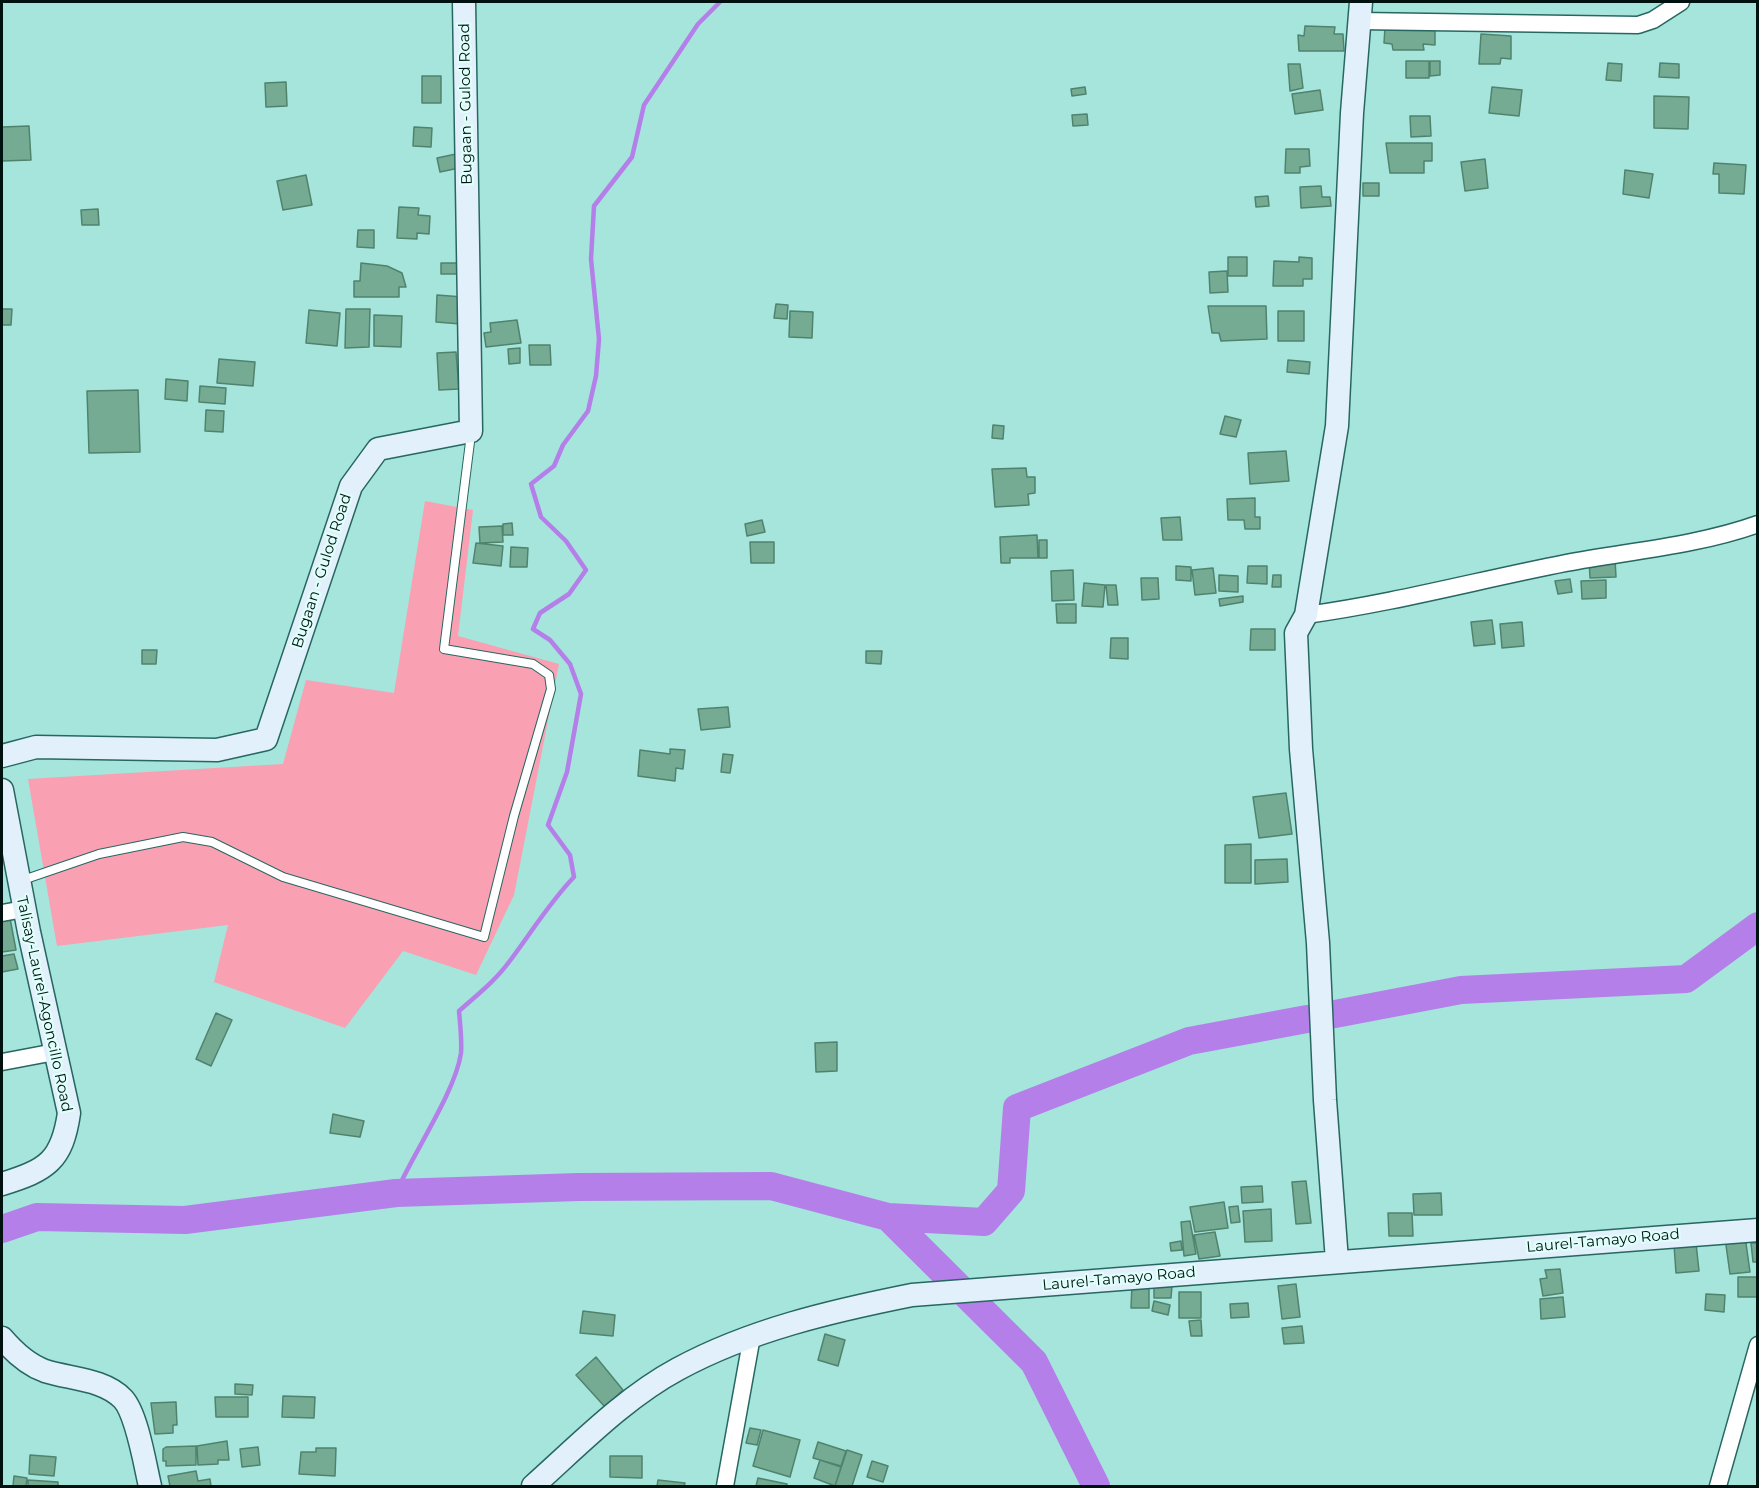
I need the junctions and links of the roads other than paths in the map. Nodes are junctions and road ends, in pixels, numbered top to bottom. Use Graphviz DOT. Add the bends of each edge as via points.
graph roads {
  1 [pos="464,2"];
  2 [pos="1681,2"];
  3 [pos="1360,11"];
  4 [pos="471,431"];
  5 [pos="1758,524"];
  6 [pos="1306,615"];
  7 [pos="2,756"];
  8 [pos="2,790"];
  9 [pos="19,881"];
  10 [pos="24,909"];
  11 [pos="2,914"];
  12 [pos="55,1052"];
  13 [pos="2,1062"];
  14 [pos="2,1184"];
  15 [pos="1758,1230"];
  16 [pos="1337,1261"];
  17 [pos="752,1336"];
  18 [pos="2,1338"];
  19 [pos="1757,1346"];
  20 [pos="150,1486"];
  21 [pos="533,1486"];
  22 [pos="724,1486"];
  23 [pos="1718,1486"];
  1 -- 4 [label="street, Bugaan - Gulod Road"];
  2 -- 3 [label="street" via="1638,25"];
  3 -- 6 [label="street" via="1337,426"];
  4 -- 7 [label="street, Bugaan - Gulod Road" via="378,449 351,486 266,739 217,750 36,747"];
  4 -- 9 [label="lane" via="444,648 533,664 549,675 551,689 484,938 283,877 212,842 183,837 99,854"];
  5 -- 6 [label="street" via="1720,537 1566,563 1371,606"];
  6 -- 16 [label="street" via="1296,633 1300,738 1318,943"];
  8 -- 9 [label="street, Talisay-Laurel-Agoncillo Road"];
  9 -- 10 [label="street, Talisay-Laurel-Agoncillo Road"];
  10 -- 11 [label="street"];
  10 -- 12 [label="street, Talisay-Laurel-Agoncillo Road"];
  12 -- 13 [label="street"];
  12 -- 14 [label="street, Talisay-Laurel-Agoncillo Road" via="69,1113 65,1141 47,1166"];
  15 -- 16 [label="street, Laurel-Tamayo Road"];
  16 -- 17 [label="street, Laurel-Tamayo Road" via="912,1295 840,1310"];
  17 -- 21 [label="street, Laurel-Tamayo Road" via="677,1369 622,1407"];
  17 -- 22 [label="street"];
  18 -- 20 [label="street" via="17,1355 44,1371 99,1385 123,1399 137,1429"];
  19 -- 23 [label="street"];
}
